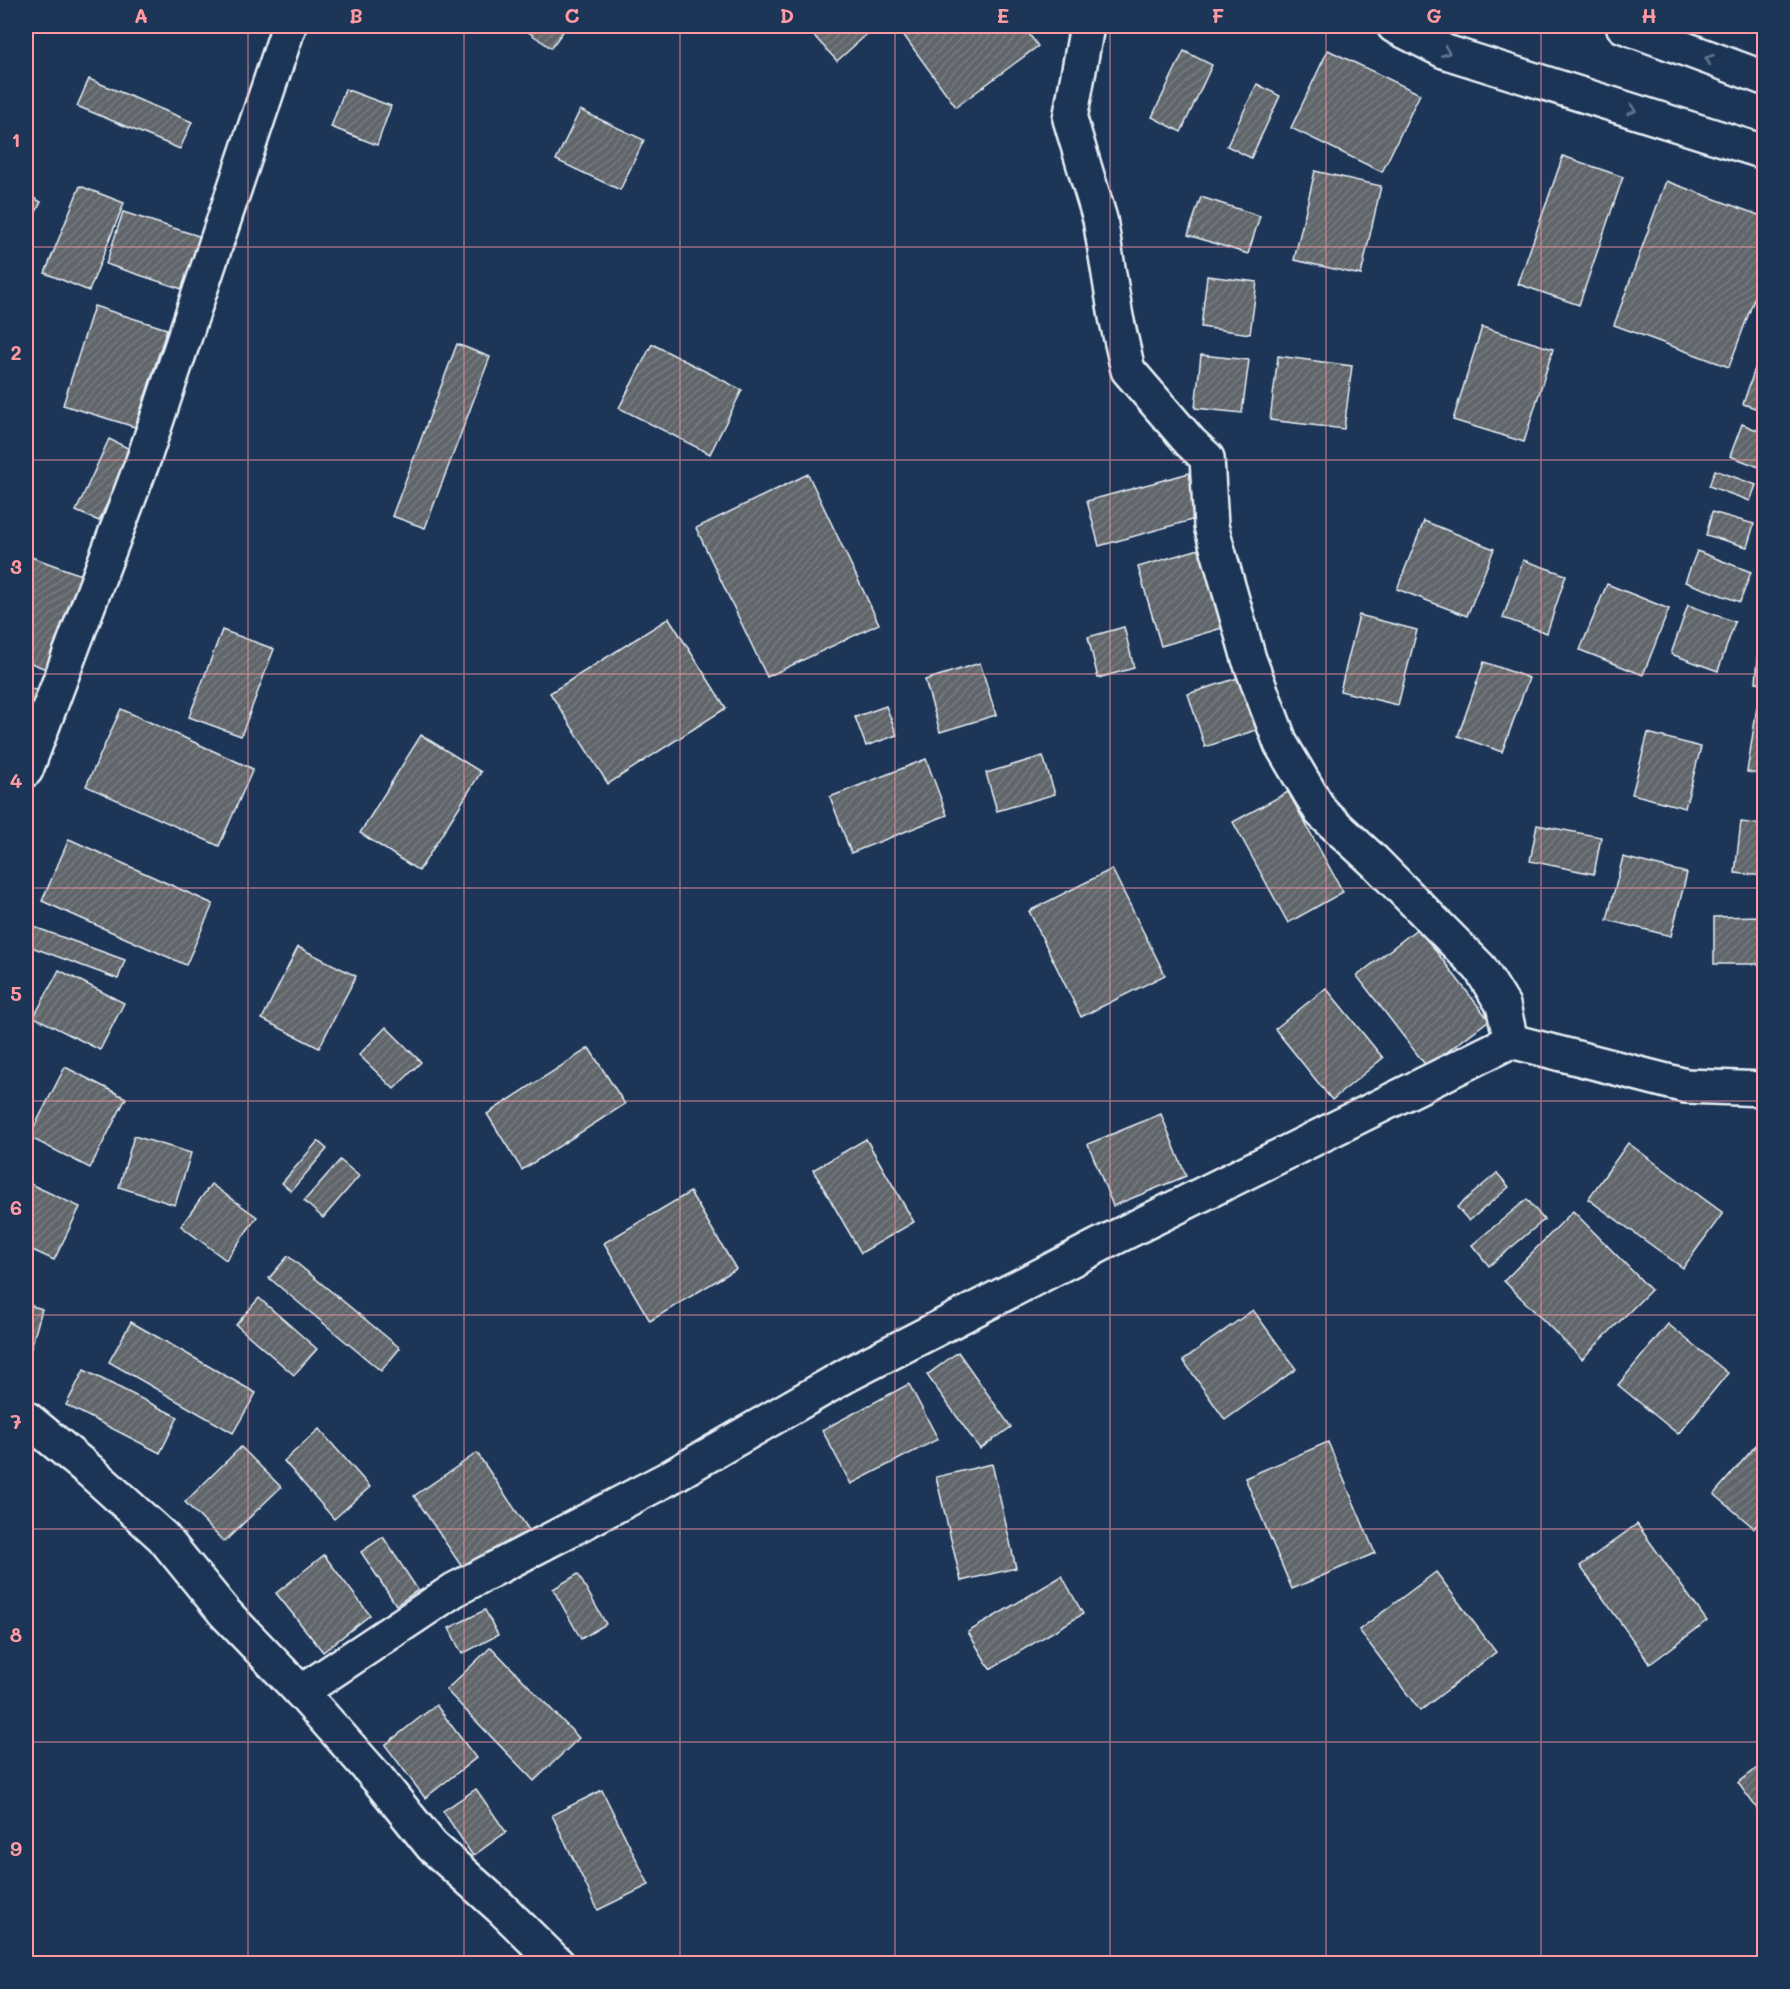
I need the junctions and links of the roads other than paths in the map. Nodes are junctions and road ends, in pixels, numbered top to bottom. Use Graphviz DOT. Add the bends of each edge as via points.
graph roads {
  1 [pos="289,26"];
  2 [pos="1087,26"];
  3 [pos="1394,26"];
  4 [pos="1623,26"];
  5 [pos="1764,78"];
  6 [pos="1764,152"];
  7 [pos="26,764"];
  8 [pos="1511,1041"];
  9 [pos="1764,1089"];
  10 [pos="26,1418"];
  11 [pos="301,1692"];
  12 [pos="558,1964"];
  1 -- 7 [label="street" via="144,458"];
  2 -- 8 [label="street" via="1070,119 1100,219 1128,370 1207,458 1210,526 1250,659 1281,744 1321,812 1480,968 1503,1005"];
  3 -- 6 [label="street, one-way" via="1446,52"];
  5 -- 4 [label="street, one-way"];
  8 -- 9 [label="street" via="1686,1086"];
  8 -- 11 [label="street" via="847,1375 667,1479 454,1590"];
  10 -- 11 [label="street" via="163,1537 225,1613"];
  11 -- 12 [label="street" via="432,1846"];
}
